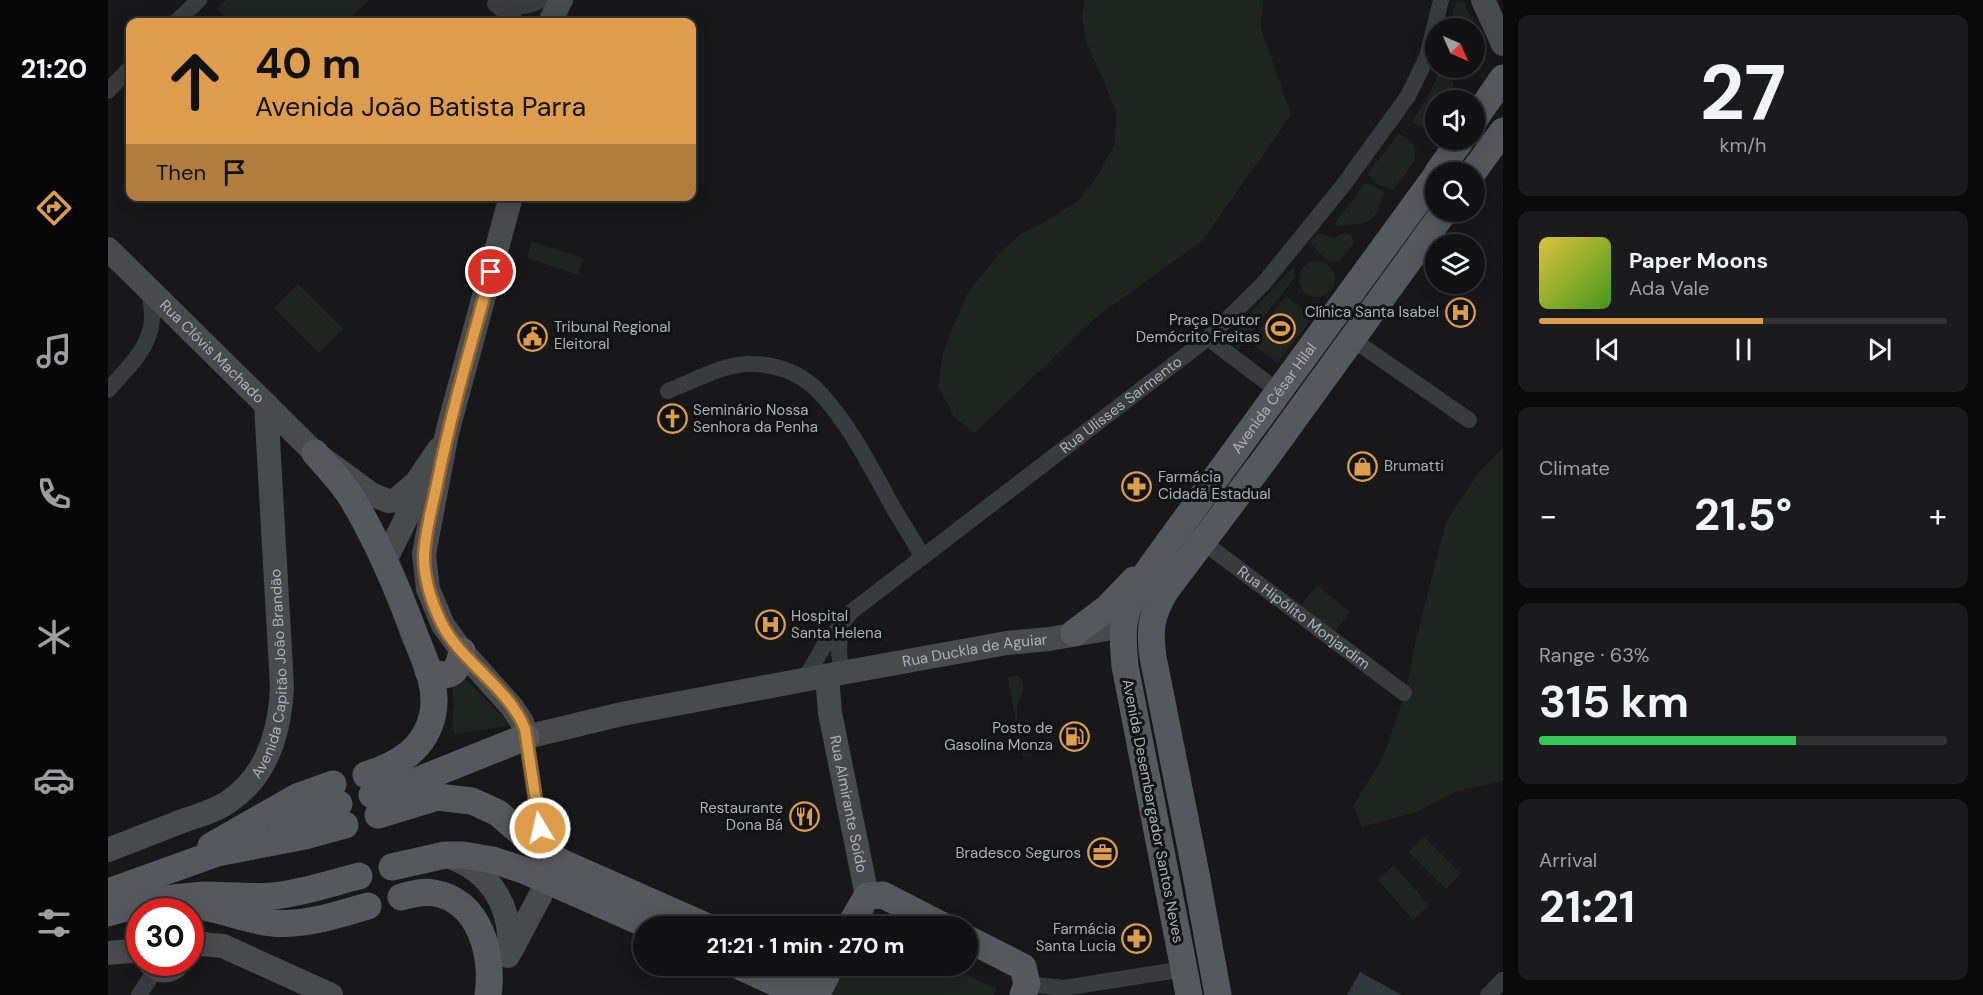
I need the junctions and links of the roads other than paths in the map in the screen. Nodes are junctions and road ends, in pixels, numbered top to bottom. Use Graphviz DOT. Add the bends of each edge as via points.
graph roads {
  1 [pos="199,0"];
  2 [pos="492,0"];
  3 [pos="497,0"];
  4 [pos="541,0"];
  5 [pos="561,0"];
  6 [pos="575,0"];
  7 [pos="1441,0"];
  8 [pos="1483,0"];
  9 [pos="1498,0"];
  10 [pos="1503,11"];
  11 [pos="180,18"];
  12 [pos="512,18"];
  13 [pos="552,18"];
  14 [pos="569,18"];
  15 [pos="1503,44"];
  16 [pos="126,72"];
  17 [pos="1503,78"];
  18 [pos="108,91"];
  19 [pos="1485,104"];
  20 [pos="1503,131"];
  21 [pos="1480,162"];
  22 [pos="1425,191"];
  23 [pos="510,201"];
  24 [pos="1437,222"];
  25 [pos="108,249"];
  26 [pos="150,290"];
  27 [pos="1208,338"];
  28 [pos="1352,339"];
  29 [pos="108,390"];
  30 [pos="668,391"];
  31 [pos="1278,391"];
  32 [pos="266,404"];
  33 [pos="1469,420"];
  34 [pos="447,436"];
  35 [pos="315,453"];
  36 [pos="1203,542"];
  37 [pos="1166,546"];
  38 [pos="922,557"];
  39 [pos="385,561"];
  40 [pos="846,617"];
  41 [pos="1124,626"];
  42 [pos="1074,633"];
  43 [pos="462,651"];
  44 [pos="1153,657"];
  45 [pos="428,671"];
  46 [pos="824,676"];
  47 [pos="1404,693"];
  48 [pos="526,736"];
  49 [pos="372,795"];
  50 [pos="108,850"];
  51 [pos="543,851"];
  52 [pos="445,855"];
  53 [pos="392,867"];
  54 [pos="168,870"];
  55 [pos="582,871"];
  56 [pos="359,876"];
  57 [pos="548,881"];
  58 [pos="108,892"];
  59 [pos="867,896"];
  60 [pos="401,897"];
  61 [pos="186,898"];
  62 [pos="204,906"];
  63 [pos="368,906"];
  64 [pos="126,908"];
  65 [pos="108,913"];
  66 [pos="683,916"];
  67 [pos="855,916"];
  68 [pos="924,916"];
  69 [pos="633,919"];
  70 [pos="204,944"];
  71 [pos="978,944"];
  72 [pos="126,951"];
  73 [pos="108,953"];
  74 [pos="508,956"];
  75 [pos="154,976"];
  76 [pos="761,976"];
  77 [pos="1503,980"];
  78 [pos="1187,982"];
  79 [pos="1025,989"];
  80 [pos="139,995"];
  81 [pos="331,995"];
  82 [pos="488,995"];
  83 [pos="803,995"];
  84 [pos="1218,995"];
  85 [pos="1488,995"];
  1 -- 11 [label="street"];
  2 -- 12 [label="street"];
  3 -- 4 [label="street" via="518,7"];
  5 -- 13 [label="main road"];
  6 -- 14 [label="main road"];
  7 -- 27 [label="street, Rua Ulisses Sarmento" via="1428,57 1408,96 1342,187 1263,284"];
  8 -- 15 [label="main road"];
  9 -- 10 [label="main road"];
  16 -- 18 [label="street"];
  17 -- 19 [label="main road"];
  20 -- 21 [label="main road"];
  22 -- 31 [label="main road, Avenida César Hilal"];
  23 -- 34 [label="main road"];
  24 -- 28 [label="main road, Avenida César Hilal"];
  25 -- 26 [label="main road, Rua Clóvis Machado"];
  26 -- 29 [label="street" via="152,320 147,339"];
  26 -- 32 [label="main road, Rua Clóvis Machado"];
  27 -- 31 [label="street"];
  27 -- 38 [label="street, Rua Ulisses Sarmento"];
  28 -- 33 [label="street"];
  28 -- 36 [label="main road, Avenida César Hilal"];
  30 -- 38 [label="street" via="748,364 776,366 794,373 830,405 866,458"];
  31 -- 37 [label="main road, Avenida César Hilal"];
  32 -- 35 [label="main road, Rua Clóvis Machado"];
  32 -- 50 [label="main road, Avenida Capitão João Brandão" via="282,687 279,725 273,742 255,776 231,800"];
  34 -- 35 [label="main road, Rua Clóvis Machado" via="422,474 396,500 379,498"];
  34 -- 39 [label="main road"];
  34 -- 43 [label="main road" via="426,538 425,570 438,615"];
  35 -- 39 [label="main road" via="352,498"];
  36 -- 44 [label="main road, Avenida César Hilal" via="1157,605 1150,631"];
  36 -- 47 [label="street, Rua Hipólito Monjardim"];
  37 -- 41 [label="main road, Avenida César Hilal" via="1137,590"];
  37 -- 42 [label="main road" via="1107,608"];
  38 -- 40 [label="street, Rua Ulisses Sarmento"];
  39 -- 45 [label="main road"];
  40 -- 46 [label="street"];
  40 -- 46 [label="street, Rua Ulisses Sarmento" via="814,660"];
  41 -- 42 [label="main road, Rua Duckla de Aguiar"];
  41 -- 44 [label="main road" via="1138,629"];
  41 -- 78 [label="main road, Avenida Desembargador Santos Neves" via="1125,666"];
  42 -- 46 [label="main road, Rua Duckla de Aguiar"];
  43 -- 45 [label="main road" via="456,671 443,675"];
  43 -- 48 [label="main road" via="512,707"];
  44 -- 84 [label="main road, Avenida Desembargador Santos Neves"];
  45 -- 49 [label="main road" via="434,704 430,724 417,746"];
  46 -- 48 [label="main road, Rua Duckla de Aguiar"];
  46 -- 59 [label="main road, Rua Almirante Soído"];
  48 -- 49 [label="main road"];
  48 -- 51 [label="street"];
  49 -- 51 [label="main road" via="460,798 485,806"];
  51 -- 55 [label="main road"];
  52 -- 53 [label="main road"];
  52 -- 57 [label="main road" via="493,860"];
  52 -- 74 [label="main road" via="472,868 494,888 508,921"];
  54 -- 54 [label="main road" via="217,853 305,836 339,804 297,797"];
  54 -- 58 [label="main road"];
  55 -- 57 [label="main road" via="560,870"];
  55 -- 66 [label="main road"];
  56 -- 61 [label="main road" via="275,896"];
  57 -- 69 [label="main road"];
  57 -- 74 [label="main road"];
  59 -- 67 [label="main road"];
  59 -- 68 [label="main road" via="883,895"];
  60 -- 82 [label="main road" via="423,892 442,895 469,912 486,946"];
  62 -- 63 [label="main road" via="284,923 322,919"];
  64 -- 65 [label="main road"];
  70 -- 81 [label="main road" via="223,946"];
  71 -- 79 [label="main road" via="1023,967"];
  72 -- 73 [label="main road"];
  74 -- 82 [label="main road"];
  75 -- 80 [label="street"];
  76 -- 83 [label="main road"];
  77 -- 85 [label="street"];
  78 -- 79 [label="street"];
}
